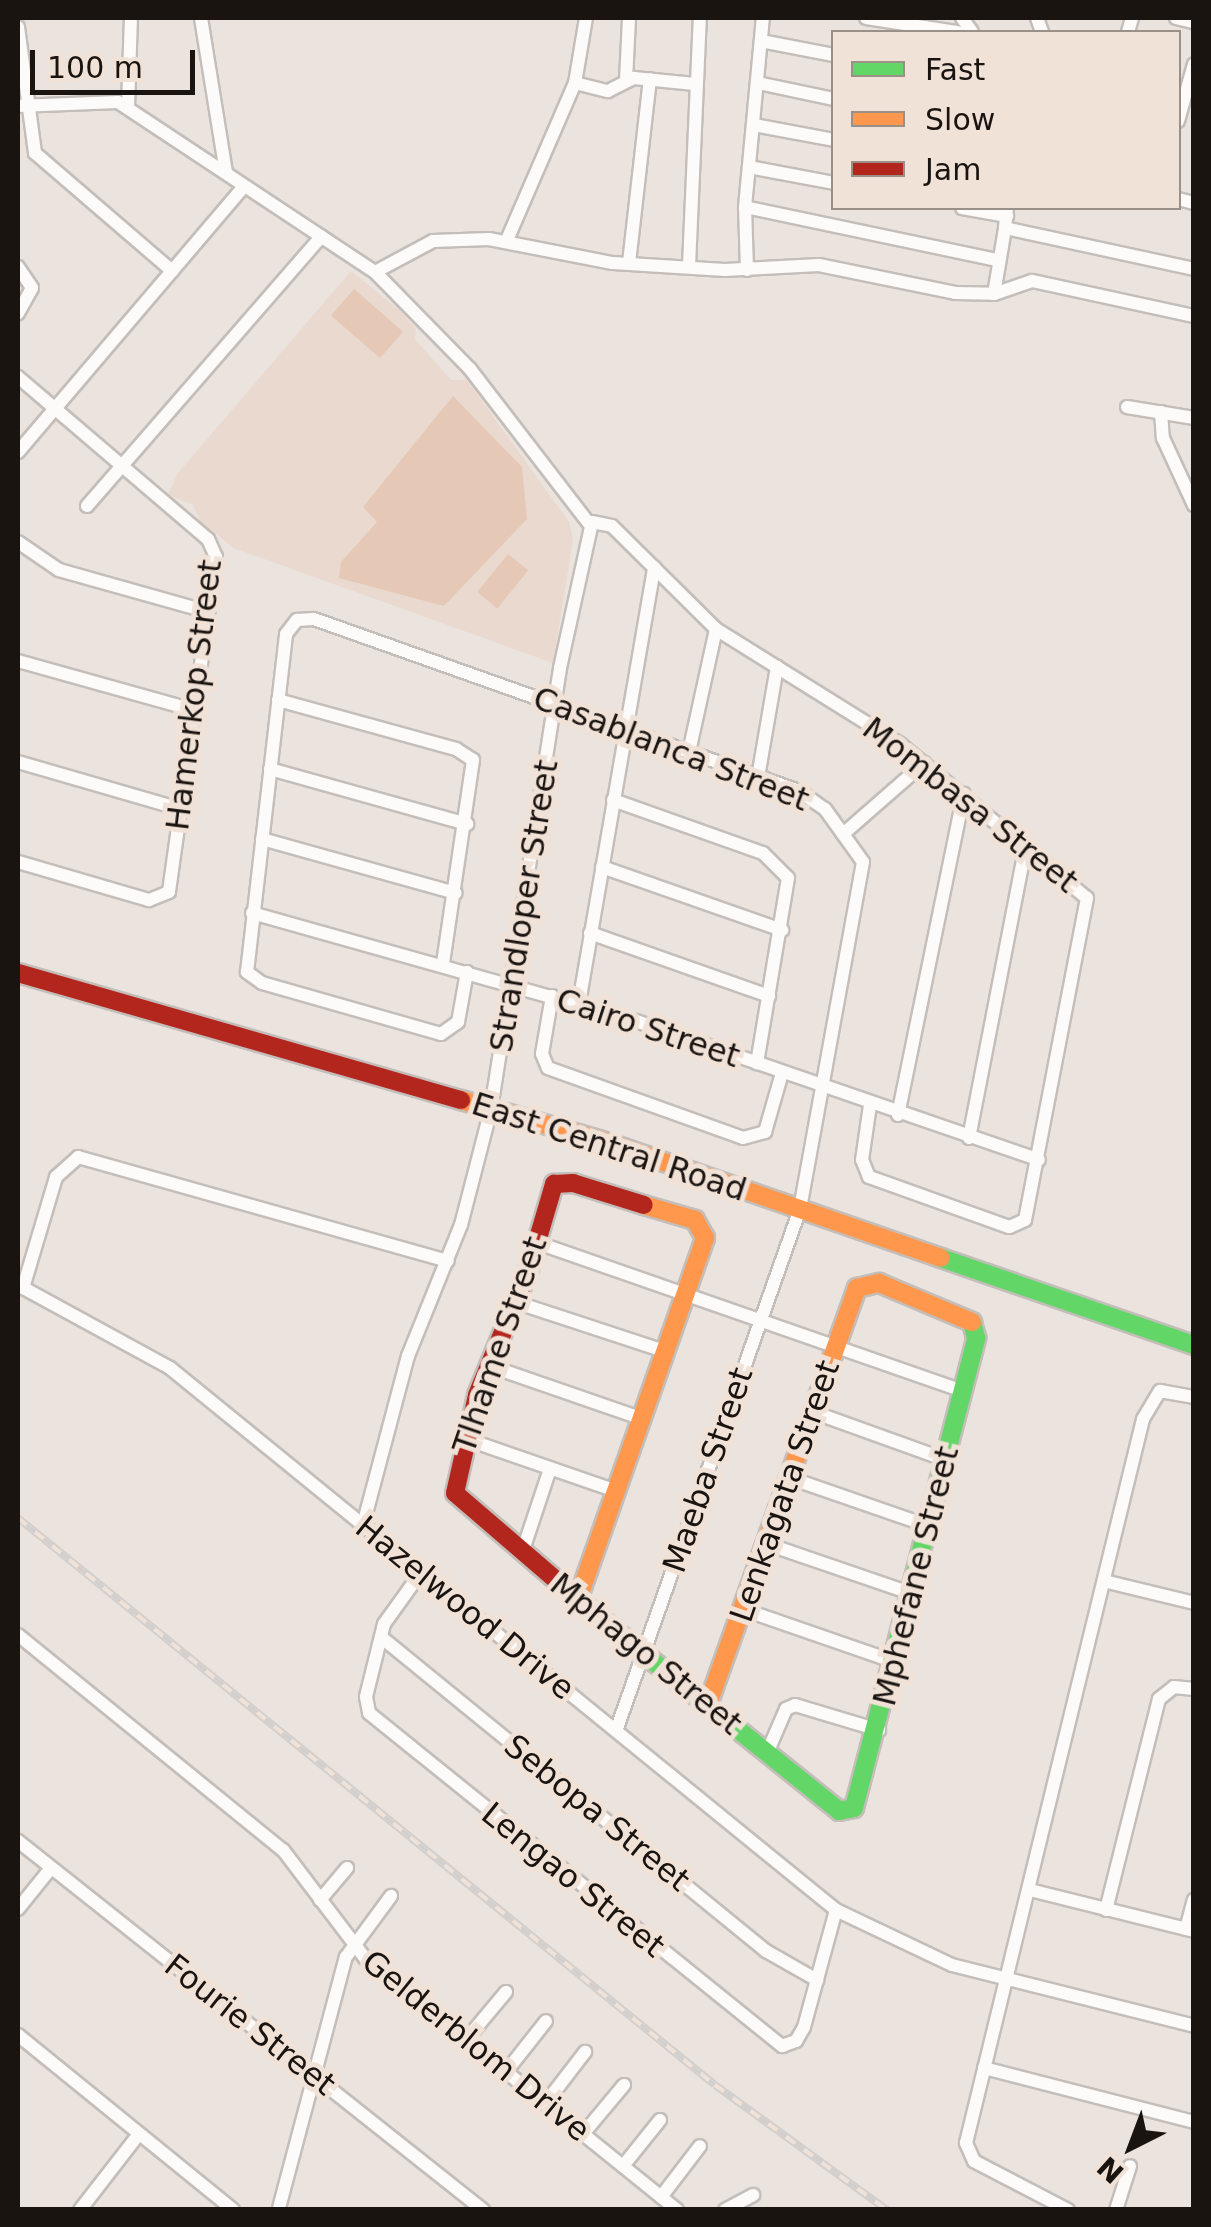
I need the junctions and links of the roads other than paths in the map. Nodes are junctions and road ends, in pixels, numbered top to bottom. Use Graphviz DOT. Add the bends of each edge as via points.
graph roads {
  1 [pos="130,18"];
  2 [pos="201,18"];
  3 [pos="586,18"];
  4 [pos="630,18"];
  5 [pos="700,18"];
  6 [pos="763,18"];
  7 [pos="866,18"];
  8 [pos="1176,18"];
  9 [pos="1194,22"];
  10 [pos="18,26"];
  11 [pos="945,30"];
  12 [pos="761,40"];
  13 [pos="831,54"];
  14 [pos="1194,64"];
  15 [pos="650,79"];
  16 [pos="626,80"];
  17 [pos="574,83"];
  18 [pos="758,83"];
  19 [pos="694,84"];
  20 [pos="831,97"];
  21 [pos="23,106"];
  22 [pos="128,107"];
  23 [pos="1181,110"];
  24 [pos="754,124"];
  25 [pos="831,139"];
  26 [pos="749,167"];
  27 [pos="226,172"];
  28 [pos="831,182"];
  29 [pos="244,186"];
  30 [pos="745,207"];
  31 [pos="972,210"];
  32 [pos="1006,217"];
  33 [pos="321,237"];
  34 [pos="507,240"];
  35 [pos="997,260"];
  36 [pos="629,264"];
  37 [pos="18,266"];
  38 [pos="689,266"];
  39 [pos="1194,269"];
  40 [pos="747,270"];
  41 [pos="172,271"];
  42 [pos="375,272"];
  43 [pos="994,294"];
  44 [pos="18,313"];
  45 [pos="1194,316"];
  46 [pos="18,377"];
  47 [pos="1127,407"];
  48 [pos="54,409"];
  49 [pos="1160,412"];
  50 [pos="1194,418"];
  51 [pos="18,452"];
  52 [pos="124,466"];
  53 [pos="1194,505"];
  54 [pos="87,506"];
  55 [pos="589,526"];
  56 [pos="18,542"];
  57 [pos="654,567"];
  58 [pos="208,612"];
  59 [pos="716,628"];
  60 [pos="18,661"];
  61 [pos="777,667"];
  62 [pos="278,700"];
  63 [pos="556,704"];
  64 [pos="194,710"];
  65 [pos="624,729"];
  66 [pos="689,752"];
  67 [pos="18,762"];
  68 [pos="924,763"];
  69 [pos="270,769"];
  70 [pos="758,777"];
  71 [pos="964,794"];
  72 [pos="613,800"];
  73 [pos="181,809"];
  74 [pos="467,824"];
  75 [pos="844,834"];
  76 [pos="262,839"];
  77 [pos="1026,845"];
  78 [pos="18,862"];
  79 [pos="602,868"];
  80 [pos="456,894"];
  81 [pos="252,913"];
  82 [pos="782,930"];
  83 [pos="590,933"];
  84 [pos="443,964"];
  85 [pos="467,972"];
  86 [pos="18,973"];
  87 [pos="510,984"];
  88 [pos="552,996"];
  89 [pos="769,996"];
  90 [pos="579,1003"];
  91 [pos="757,1064"];
  92 [pos="782,1073"];
  93 [pos="824,1087"];
  94 [pos="870,1105"];
  95 [pos="491,1109"];
  96 [pos="898,1115"];
  97 [pos="969,1138"];
  98 [pos="1039,1160"];
  99 [pos="800,1209"];
  100 [pos="538,1243"];
  101 [pos="448,1262"];
  102 [pos="866,1282"];
  103 [pos="20,1286"];
  104 [pos="687,1292"];
  105 [pos="516,1302"];
  106 [pos="761,1317"];
  107 [pos="835,1346"];
  108 [pos="1194,1346"];
  109 [pos="664,1351"];
  110 [pos="487,1365"];
  111 [pos="961,1390"];
  112 [pos="1194,1398"];
  113 [pos="813,1412"];
  114 [pos="640,1418"];
  115 [pos="466,1439"];
  116 [pos="946,1460"];
  117 [pos="550,1469"];
  118 [pos="790,1478"];
  119 [pos="616,1491"];
  120 [pos="462,1503"];
  121 [pos="363,1526"];
  122 [pos="929,1526"];
  123 [pos="767,1544"];
  124 [pos="522,1553"];
  125 [pos="422,1572"];
  126 [pos="1104,1581"];
  127 [pos="913,1594"];
  128 [pos="578,1599"];
  129 [pos="1194,1603"];
  130 [pos="745,1610"];
  131 [pos="381,1638"];
  132 [pos="20,1644"];
  133 [pos="644,1655"];
  134 [pos="894,1662"];
  135 [pos="1194,1689"];
  136 [pos="708,1704"];
  137 [pos="878,1730"];
  138 [pos="616,1731"];
  139 [pos="767,1753"];
  140 [pos="831,1805"];
  141 [pos="18,1841"];
  142 [pos="51,1868"];
  143 [pos="347,1868"];
  144 [pos="1030,1890"];
  145 [pos="391,1896"];
  146 [pos="320,1900"];
  147 [pos="1194,1900"];
  148 [pos="18,1909"];
  149 [pos="836,1910"];
  150 [pos="1106,1910"];
  151 [pos="1190,1930"];
  152 [pos="352,1945"];
  153 [pos="1002,1979"];
  154 [pos="817,1980"];
  155 [pos="506,1992"];
  156 [pos="546,2021"];
  157 [pos="1194,2026"];
  158 [pos="18,2035"];
  159 [pos="465,2042"];
  160 [pos="585,2052"];
  161 [pos="984,2068"];
  162 [pos="505,2072"];
  163 [pos="315,2077"];
  164 [pos="624,2085"];
  165 [pos="545,2104"];
  166 [pos="660,2120"];
  167 [pos="1194,2122"];
  168 [pos="140,2134"];
  169 [pos="583,2134"];
  170 [pos="700,2146"];
  171 [pos="622,2166"];
  172 [pos="1130,2166"];
  173 [pos="753,2195"];
  174 [pos="661,2197"];
  175 [pos="278,2209"];
  176 [pos="80,2210"];
  177 [pos="233,2210"];
  178 [pos="483,2210"];
  179 [pos="677,2210"];
  180 [pos="725,2210"];
  181 [pos="1068,2210"];
  182 [pos="1116,2210"];
  1 -- 22 [label="street"];
  2 -- 27 [label="street"];
  3 -- 17 [label="street"];
  4 -- 16 [label="street"];
  5 -- 19 [label="street"];
  6 -- 12 [label="street"];
  7 -- 11 [label="street"];
  8 -- 9 [label="street"];
  10 -- 21 [label="street"];
  12 -- 13 [label="street"];
  12 -- 18 [label="street"];
  14 -- 23 [label="street"];
  15 -- 16 [label="street"];
  15 -- 19 [label="street"];
  15 -- 36 [label="street"];
  16 -- 17 [label="street" via="608,91"];
  17 -- 34 [label="street"];
  18 -- 20 [label="street"];
  18 -- 24 [label="street"];
  19 -- 38 [label="street"];
  21 -- 22 [label="street" via="99,100"];
  21 -- 41 [label="street" via="39,158"];
  22 -- 27 [label="street"];
  24 -- 25 [label="street"];
  24 -- 26 [label="street"];
  26 -- 28 [label="street"];
  26 -- 30 [label="street"];
  27 -- 29 [label="street"];
  29 -- 33 [label="street"];
  29 -- 41 [label="street"];
  30 -- 35 [label="street"];
  30 -- 40 [label="street"];
  31 -- 32 [label="street"];
  32 -- 35 [label="street"];
  32 -- 39 [label="street"];
  33 -- 42 [label="street"];
  33 -- 52 [label="street"];
  34 -- 36 [label="street"];
  34 -- 42 [label="street" via="433,242"];
  35 -- 43 [label="street"];
  36 -- 38 [label="street"];
  37 -- 44 [label="street" via="32,288"];
  38 -- 40 [label="street"];
  40 -- 43 [label="street" via="819,265 955,293"];
  41 -- 48 [label="street"];
  42 -- 55 [label="street" via="470,369"];
  43 -- 45 [label="street" via="1032,282"];
  46 -- 48 [label="street, Hamerkop Street"];
  47 -- 49 [label="street"];
  48 -- 51 [label="street"];
  48 -- 52 [label="street, Hamerkop Street"];
  49 -- 50 [label="street"];
  49 -- 53 [label="street" via="1163,438"];
  52 -- 54 [label="street"];
  52 -- 58 [label="street, Hamerkop Street" via="214,548"];
  55 -- 57 [label="street, Mombasa Street" via="608,522"];
  55 -- 63 [label="street, Strandloper Street"];
  56 -- 58 [label="street" via="59,570"];
  57 -- 59 [label="street, Mombasa Street"];
  57 -- 65 [label="street"];
  58 -- 64 [label="street, Hamerkop Street"];
  59 -- 61 [label="street, Mombasa Street"];
  59 -- 66 [label="street"];
  60 -- 64 [label="street"];
  61 -- 68 [label="street, Mombasa Street"];
  61 -- 70 [label="street"];
  62 -- 63 [label="street, Casablanca Street" via="292,624 314,619"];
  62 -- 69 [label="street"];
  62 -- 74 [label="street" via="468,753 476,776"];
  63 -- 65 [label="street, Casablanca Street"];
  63 -- 87 [label="street, Strandloper Street"];
  64 -- 73 [label="street, Hamerkop Street"];
  65 -- 66 [label="street, Casablanca Street"];
  65 -- 72 [label="street"];
  66 -- 70 [label="street, Casablanca Street"];
  67 -- 73 [label="street"];
  68 -- 71 [label="street, Mombasa Street"];
  68 -- 75 [label="street"];
  69 -- 74 [label="street"];
  69 -- 76 [label="street"];
  70 -- 75 [label="street, Casablanca Street" via="810,797"];
  71 -- 77 [label="street, Mombasa Street"];
  71 -- 96 [label="street"];
  72 -- 79 [label="street"];
  72 -- 82 [label="street" via="771,858 790,882"];
  73 -- 78 [label="street, Hamerkop Street" via="172,883 160,900"];
  74 -- 80 [label="street"];
  75 -- 93 [label="street, Casablanca Street" via="862,857 865,877"];
  76 -- 80 [label="street"];
  76 -- 81 [label="street"];
  77 -- 97 [label="street"];
  77 -- 98 [label="street, Mombasa Street" via="1078,886 1089,906"];
  79 -- 82 [label="street"];
  79 -- 83 [label="street"];
  80 -- 84 [label="street"];
  81 -- 84 [label="street, Cairo Street"];
  81 -- 85 [label="street" via="244,966 250,976 441,1034 458,1022"];
  82 -- 89 [label="street"];
  83 -- 89 [label="street"];
  83 -- 90 [label="street"];
  84 -- 85 [label="street, Cairo Street"];
  85 -- 87 [label="street, Cairo Street"];
  86 -- 95 [label="street, East Central Road"];
  87 -- 88 [label="street, Cairo Street"];
  87 -- 95 [label="street, Strandloper Street"];
  88 -- 90 [label="street, Cairo Street"];
  88 -- 92 [label="street" via="542,1054 548,1068 743,1138 766,1132"];
  89 -- 91 [label="street"];
  90 -- 91 [label="street, Cairo Street"];
  91 -- 92 [label="street, Cairo Street"];
  92 -- 93 [label="street, Cairo Street"];
  93 -- 94 [label="street, Cairo Street"];
  93 -- 99 [label="street, Casablanca Street"];
  94 -- 96 [label="street, Cairo Street"];
  94 -- 98 [label="street, Mombasa Street" via="862,1160 869,1178 995,1223 1022,1223"];
  95 -- 99 [label="street, East Central Road"];
  95 -- 101 [label="street, Strandloper Street"];
  96 -- 97 [label="street, Cairo Street"];
  97 -- 98 [label="street, Cairo Street"];
  99 -- 106 [label="street, Maeba Street"];
  99 -- 108 [label="street, East Central Road"];
  100 -- 104 [label="street"];
  100 -- 104 [label="street, Tlhame Street" via="551,1186 574,1182 700,1223 705,1238"];
  100 -- 105 [label="street, Tlhame Street"];
  101 -- 103 [label="street" via="85,1156 65,1163 56,1177"];
  101 -- 121 [label="street, Strandloper Street" via="408,1356"];
  102 -- 107 [label="street, Lenkagata Street" via="853,1294"];
  102 -- 111 [label="street, Mphefane Street" via="972,1317 976,1338"];
  103 -- 121 [label="street, Hazelwood Drive" via="170,1368"];
  104 -- 106 [label="street"];
  104 -- 109 [label="street"];
  105 -- 109 [label="street"];
  105 -- 110 [label="street, Tlhame Street"];
  106 -- 107 [label="street"];
  106 -- 133 [label="street, Maeba Street"];
  107 -- 111 [label="street"];
  107 -- 113 [label="street, Lenkagata Street"];
  109 -- 114 [label="street"];
  110 -- 114 [label="street"];
  110 -- 115 [label="street, Tlhame Street"];
  111 -- 116 [label="street, Mphefane Street"];
  112 -- 126 [label="street" via="1160,1391 1147,1405"];
  113 -- 116 [label="street"];
  113 -- 118 [label="street, Lenkagata Street"];
  114 -- 119 [label="street"];
  115 -- 117 [label="street"];
  115 -- 120 [label="street, Tlhame Street" via="454,1483"];
  116 -- 122 [label="street, Mphefane Street"];
  117 -- 119 [label="street"];
  117 -- 124 [label="street"];
  118 -- 122 [label="street"];
  118 -- 123 [label="street, Lenkagata Street"];
  119 -- 128 [label="street"];
  120 -- 124 [label="street, Mphago Street"];
  121 -- 125 [label="street, Hazelwood Drive"];
  122 -- 127 [label="street, Mphefane Street"];
  123 -- 127 [label="street"];
  123 -- 130 [label="street, Lenkagata Street"];
  124 -- 128 [label="street, Mphago Street"];
  125 -- 131 [label="street, Lengao Street" via="388,1614"];
  125 -- 138 [label="street, Hazelwood Drive"];
  126 -- 129 [label="street"];
  126 -- 144 [label="street"];
  127 -- 134 [label="street, Mphefane Street"];
  128 -- 133 [label="street, Mphago Street"];
  130 -- 134 [label="street"];
  130 -- 136 [label="street, Lenkagata Street"];
  131 -- 154 [label="street, Sebopa Street" via="766,1951"];
  131 -- 154 [label="street, Lengao Street" via="366,1697 374,1718 778,2044 791,2045 800,2035"];
  132 -- 146 [label="street, Gelderblom Drive" via="273,1841"];
  133 -- 136 [label="street, Mphago Street"];
  133 -- 138 [label="street, Maeba Street"];
  134 -- 137 [label="street, Mphefane Street"];
  135 -- 150 [label="street" via="1174,1687 1159,1700"];
  136 -- 139 [label="street, Mphago Street"];
  137 -- 139 [label="street" via="794,1704"];
  137 -- 140 [label="street, Mphefane Street" via="859,1802 845,1812"];
  138 -- 149 [label="street, Hazelwood Drive"];
  139 -- 140 [label="street, Mphago Street"];
  141 -- 142 [label="street, Fourie Street"];
  142 -- 148 [label="street"];
  142 -- 163 [label="street, Fourie Street"];
  143 -- 146 [label="street"];
  144 -- 150 [label="street"];
  144 -- 153 [label="street"];
  145 -- 152 [label="street"];
  146 -- 152 [label="street, Gelderblom Drive"];
  147 -- 151 [label="street"];
  149 -- 153 [label="street, Hazelwood Drive"];
  149 -- 154 [label="street, Lengao Street"];
  150 -- 151 [label="street"];
  152 -- 159 [label="street, Gelderblom Drive"];
  152 -- 163 [label="street"];
  153 -- 157 [label="street, Hazelwood Drive"];
  153 -- 161 [label="street"];
  155 -- 159 [label="street"];
  156 -- 162 [label="street"];
  158 -- 168 [label="street"];
  159 -- 162 [label="street, Gelderblom Drive"];
  160 -- 165 [label="street"];
  161 -- 167 [label="street"];
  161 -- 181 [label="street" via="966,2143 969,2156"];
  162 -- 165 [label="street, Gelderblom Drive"];
  163 -- 175 [label="street"];
  163 -- 178 [label="street, Fourie Street"];
  164 -- 169 [label="street"];
  165 -- 169 [label="street, Gelderblom Drive"];
  166 -- 171 [label="street"];
  168 -- 176 [label="street"];
  168 -- 177 [label="street"];
  169 -- 171 [label="street, Gelderblom Drive"];
  170 -- 174 [label="street"];
  171 -- 174 [label="street, Gelderblom Drive"];
  172 -- 182 [label="street"];
  173 -- 180 [label="street"];
  174 -- 179 [label="street, Gelderblom Drive"];
}
